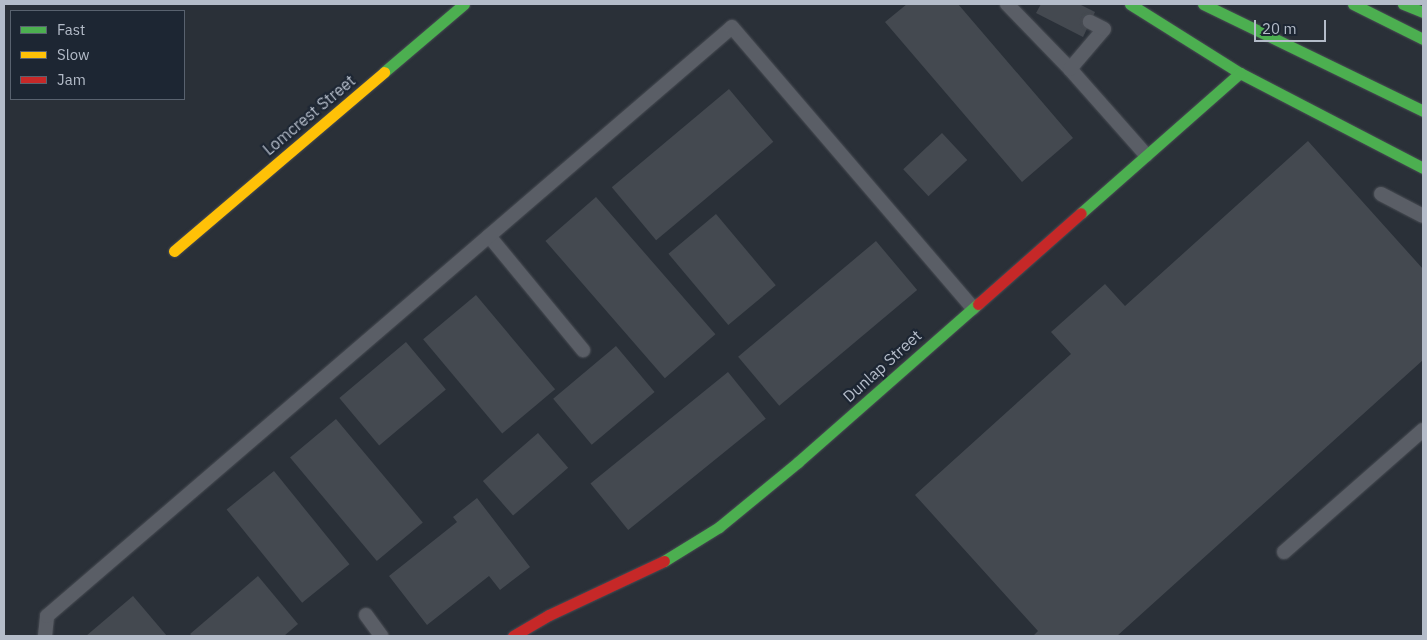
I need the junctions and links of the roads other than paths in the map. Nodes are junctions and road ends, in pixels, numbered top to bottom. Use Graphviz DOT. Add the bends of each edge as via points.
graph roads {
  1 [pos="464,4"];
  2 [pos="1007,4"];
  3 [pos="1130,4"];
  4 [pos="1203,4"];
  5 [pos="1353,4"];
  6 [pos="1403,4"];
  7 [pos="1423,12"];
  8 [pos="1090,22"];
  9 [pos="1423,40"];
  10 [pos="1070,69"];
  11 [pos="1240,73"];
  12 [pos="1423,111"];
  13 [pos="1146,155"];
  14 [pos="1423,168"];
  15 [pos="1381,194"];
  16 [pos="1423,216"];
  17 [pos="489,236"];
  18 [pos="174,251"];
  19 [pos="972,308"];
  20 [pos="583,350"];
  21 [pos="1423,430"];
  22 [pos="1284,552"];
  23 [pos="366,615"];
  24 [pos="45,636"];
  25 [pos="381,636"];
  26 [pos="513,636"];
  1 -- 18 [label="main road, Lomcrest Street"];
  2 -- 10 [label="lane"];
  3 -- 11 [label="main road"];
  4 -- 12 [label="main road"];
  5 -- 9 [label="main road"];
  6 -- 7 [label="main road"];
  8 -- 10 [label="lane" via="1104,29"];
  10 -- 13 [label="lane"];
  11 -- 13 [label="main road, Dunlap Street"];
  11 -- 14 [label="main road"];
  13 -- 19 [label="main road, Dunlap Street"];
  15 -- 16 [label="lane"];
  17 -- 19 [label="lane" via="732,27"];
  17 -- 20 [label="lane"];
  17 -- 24 [label="lane" via="47,616"];
  19 -- 26 [label="main road, Dunlap Street" via="798,462 719,527 663,561 549,615"];
  21 -- 22 [label="lane"];
  23 -- 25 [label="lane"];
}
